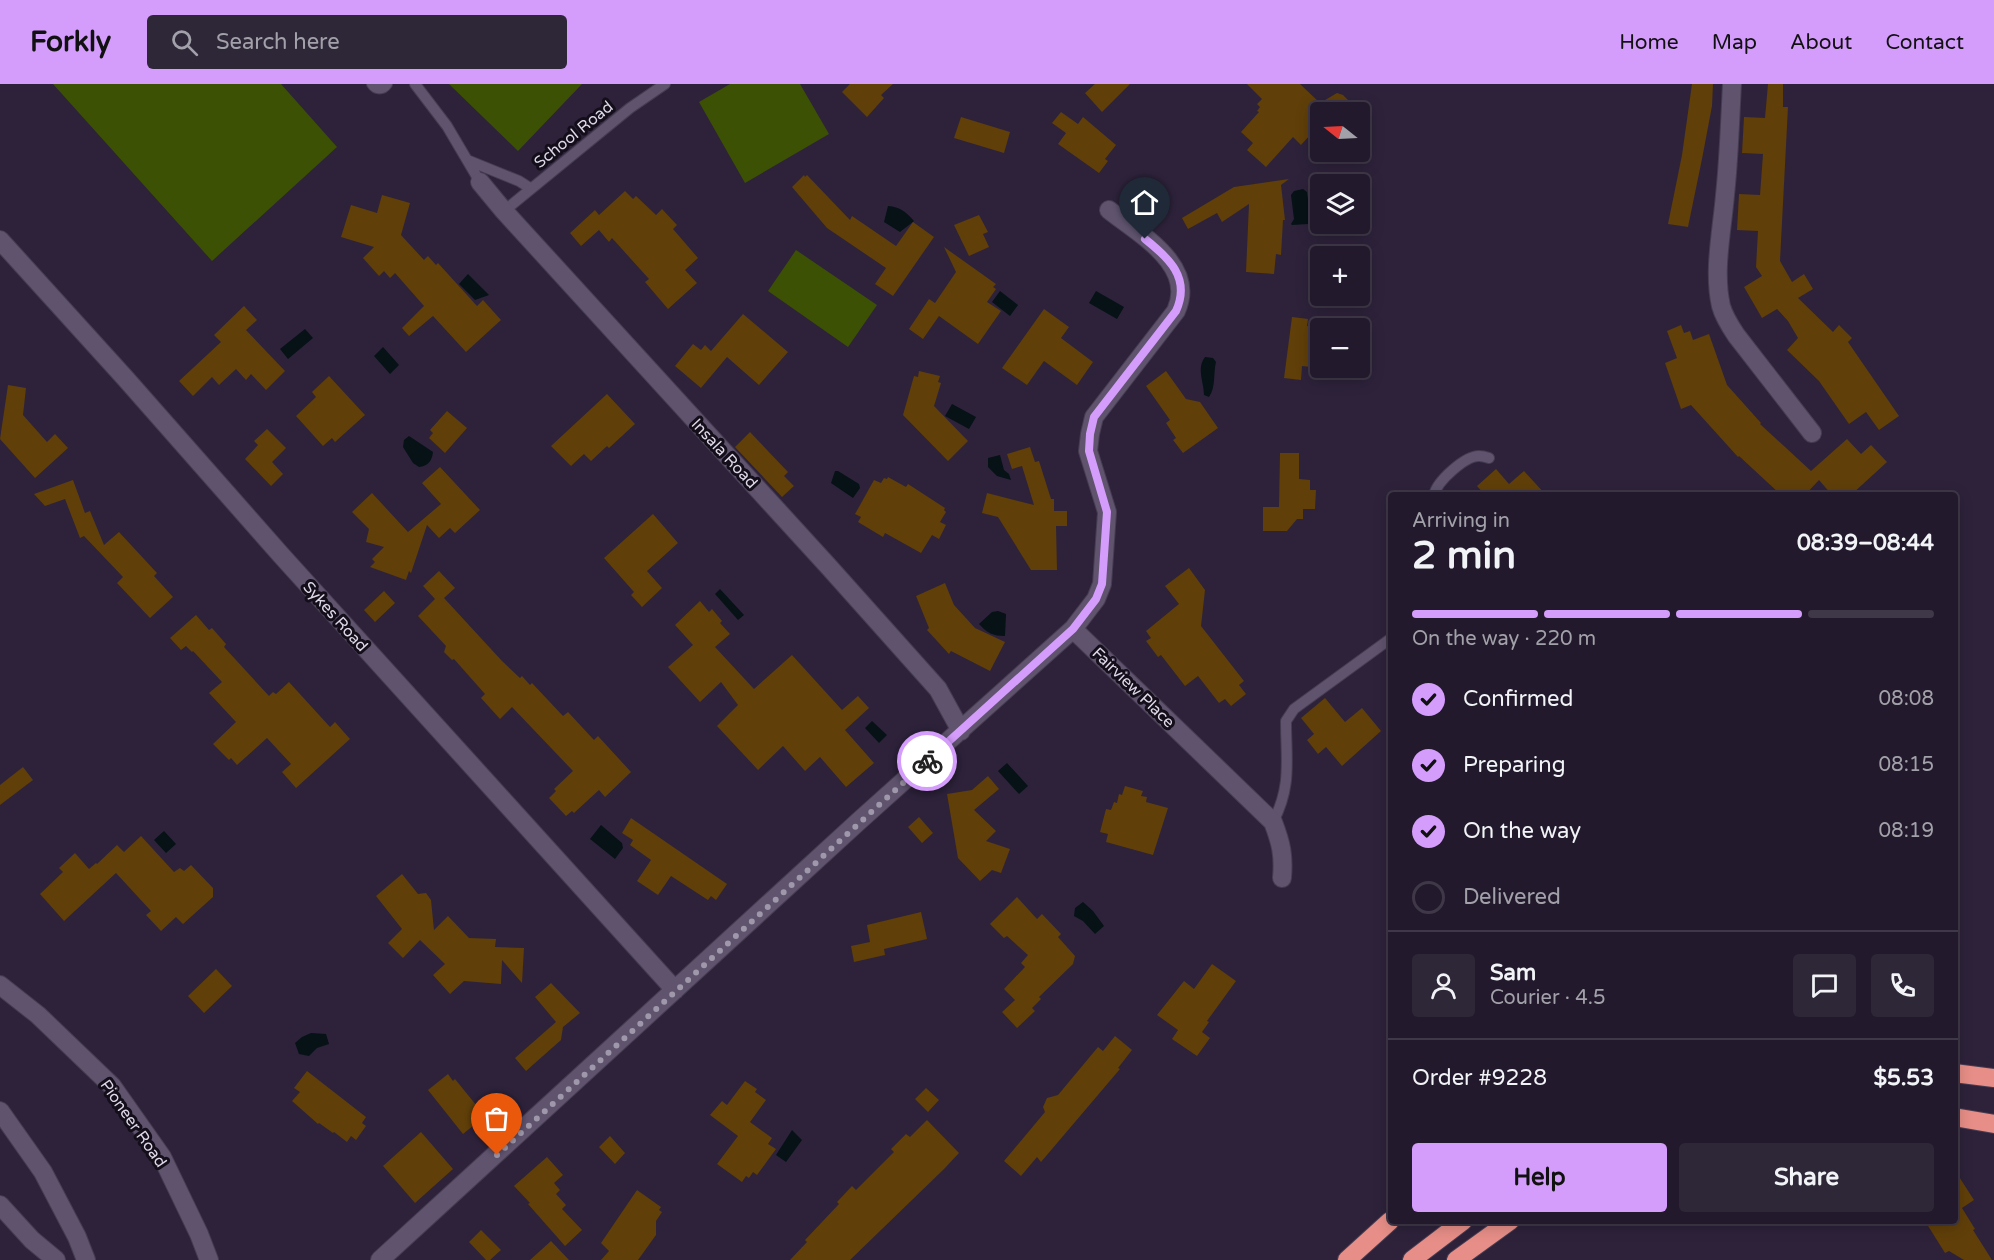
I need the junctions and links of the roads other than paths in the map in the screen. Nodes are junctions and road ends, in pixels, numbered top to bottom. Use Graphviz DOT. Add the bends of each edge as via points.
graph roads {
  1 [pos="372,84"];
  2 [pos="387,84"];
  3 [pos="415,84"];
  4 [pos="664,84"];
  5 [pos="1731,84"];
  6 [pos="467,160"];
  7 [pos="480,182"];
  8 [pos="530,188"];
  9 [pos="1109,210"];
  10 [pos="504,211"];
  11 [pos="0,240"];
  12 [pos="1812,433"];
  13 [pos="1489,458"];
  14 [pos="1435,492"];
  15 [pos="1073,629"];
  16 [pos="1388,640"];
  17 [pos="961,731"];
  18 [pos="1273,822"];
  19 [pos="1282,878"];
  20 [pos="0,986"];
  21 [pos="675,990"];
  22 [pos="1958,1074"];
  23 [pos="1994,1078"];
  24 [pos="0,1111"];
  25 [pos="1958,1118"];
  26 [pos="1994,1124"];
  27 [pos="0,1205"];
  28 [pos="1388,1223"];
  29 [pos="1459,1224"];
  30 [pos="1506,1224"];
  31 [pos="56,1260"];
  32 [pos="86,1260"];
  33 [pos="209,1260"];
  34 [pos="380,1260"];
  35 [pos="1347,1260"];
  36 [pos="1412,1260"];
  37 [pos="1456,1260"];
  1 -- 2 [label="lane" via="380,89"];
  3 -- 6 [label="lane"];
  4 -- 8 [label="lane, School Road"];
  5 -- 12 [label="street" via="1720,258 1722,308 1736,335"];
  6 -- 7 [label="lane"];
  6 -- 8 [label="lane, School Road"];
  7 -- 10 [label="street, Insala Road"];
  8 -- 10 [label="lane, School Road"];
  9 -- 15 [label="street" via="1173,264 1180,279 1181,300 1094,417 1089,451 1107,512 1102,584 1096,599"];
  10 -- 17 [label="street, Insala Road" via="927,677"];
  11 -- 21 [label="street, Sykes Road"];
  13 -- 14 [label="lane" via="1472,458 1451,471"];
  15 -- 17 [label="street"];
  15 -- 18 [label="street, Fairview Place"];
  16 -- 18 [label="lane" via="1289,715 1286,792"];
  17 -- 21 [label="street"];
  18 -- 19 [label="street, Fairview Place" via="1284,858"];
  20 -- 33 [label="street, Pioneer Road" via="38,1014 112,1086 162,1157"];
  21 -- 34 [label="street"];
  22 -- 23 [label="highway"];
  24 -- 32 [label="street" via="43,1172"];
  25 -- 26 [label="highway"];
  27 -- 31 [label="street"];
  28 -- 35 [label="highway"];
  29 -- 36 [label="highway"];
  30 -- 37 [label="highway"];
}
